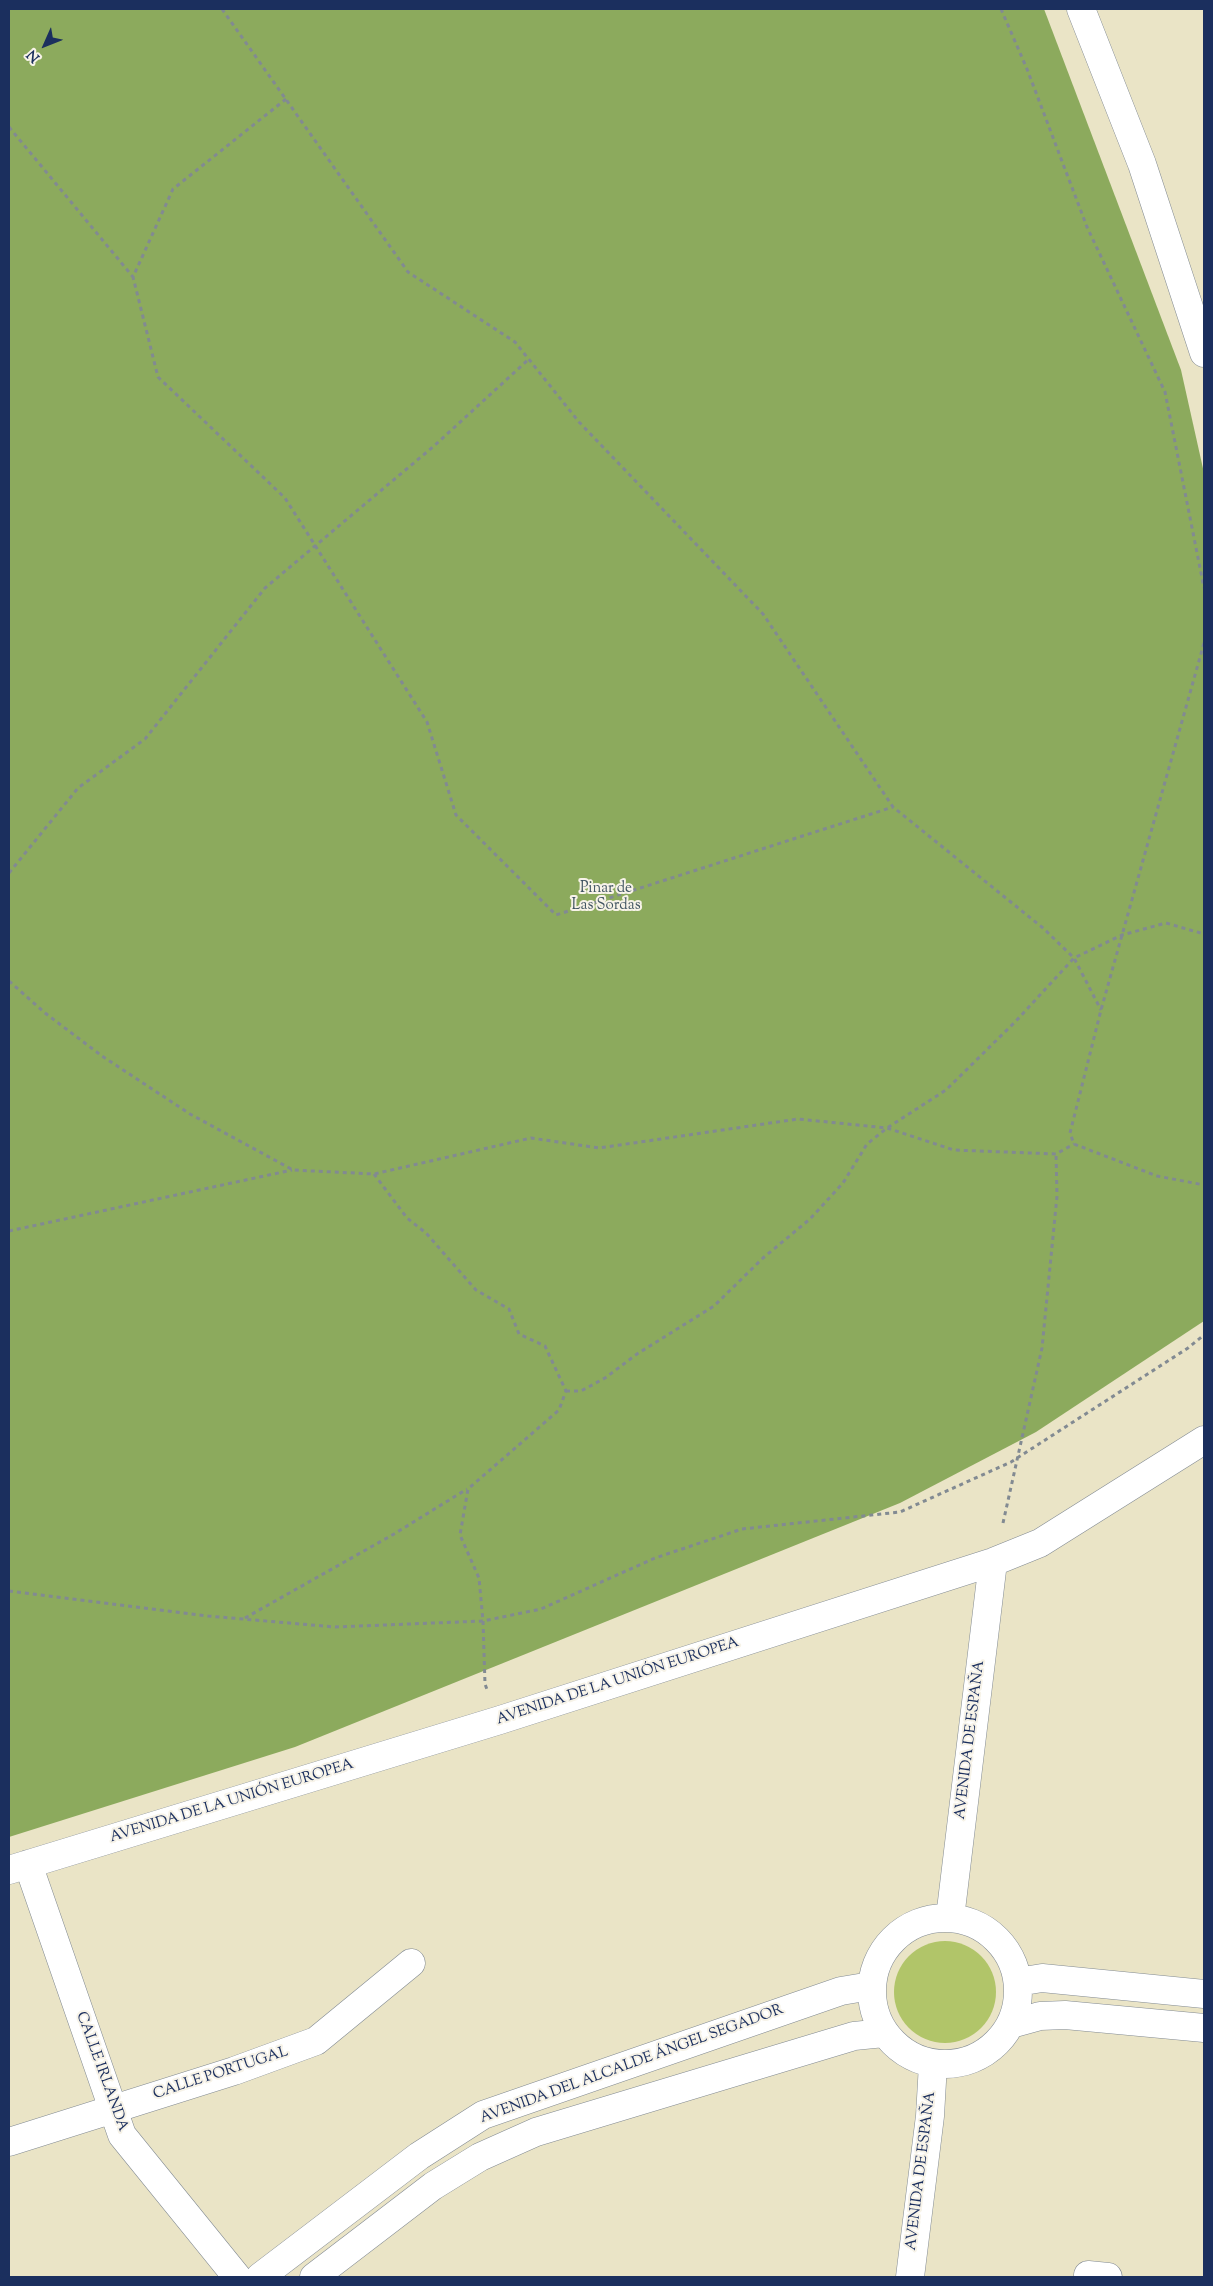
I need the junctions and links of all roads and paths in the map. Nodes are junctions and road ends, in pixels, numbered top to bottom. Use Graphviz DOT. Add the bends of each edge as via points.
graph roads {
  1 [pos="222,9"];
  2 [pos="1001,9"];
  3 [pos="1081,9"];
  4 [pos="286,100"];
  5 [pos="9,127"];
  6 [pos="133,277"];
  7 [pos="1204,353"];
  8 [pos="529,359"];
  9 [pos="316,546"];
  10 [pos="1204,588"];
  11 [pos="1204,644"];
  12 [pos="893,807"];
  13 [pos="9,873"];
  14 [pos="1204,934"];
  15 [pos="1122,936"];
  16 [pos="1074,958"];
  17 [pos="9,981"];
  18 [pos="1101,1010"];
  19 [pos="887,1128"];
  20 [pos="1074,1144"];
  21 [pos="1056,1154"];
  22 [pos="292,1170"];
  23 [pos="374,1174"];
  24 [pos="1204,1185"];
  25 [pos="9,1231"];
  26 [pos="1204,1335"];
  27 [pos="566,1390"];
  28 [pos="1204,1440"];
  29 [pos="1018,1457"];
  30 [pos="468,1489"];
  31 [pos="993,1562"];
  32 [pos="9,1591"];
  33 [pos="244,1619"];
  34 [pos="483,1621"];
  35 [pos="500,1720"];
  36 [pos="18,1868"];
  37 [pos="950,1918"];
  38 [pos="411,1963"];
  39 [pos="1018,1982"];
  40 [pos="871,1986"];
  41 [pos="1204,1994"];
  42 [pos="1011,2024"];
  43 [pos="1204,2028"];
  44 [pos="884,2032"];
  45 [pos="933,2064"];
  46 [pos="113,2109"];
  47 [pos="9,2142"];
  48 [pos="237,2277"];
  49 [pos="260,2277"];
  50 [pos="314,2277"];
  51 [pos="910,2277"];
  1 -- 4 [label="path"];
  2 -- 10 [label="path" via="1087,227 1165,392"];
  3 -- 7 [label="street" via="1142,164"];
  4 -- 6 [label="path" via="172,189"];
  4 -- 8 [label="path" via="408,272 515,342"];
  5 -- 6 [label="path"];
  6 -- 9 [label="path" via="158,376 285,498"];
  8 -- 9 [label="path" via="434,446"];
  8 -- 12 [label="path" via="579,422 763,614"];
  9 -- 12 [label="path" via="426,722 456,815 556,915"];
  9 -- 13 [label="path" via="265,588 144,740 78,788"];
  11 -- 15 [label="path"];
  12 -- 16 [label="path" via="1043,928"];
  14 -- 15 [label="path" via="1166,923"];
  15 -- 16 [label="path"];
  15 -- 18 [label="path"];
  16 -- 18 [label="path"];
  16 -- 19 [label="path" via="946,1090"];
  17 -- 22 [label="path" via="102,1056 190,1114"];
  18 -- 20 [label="path" via="1070,1132"];
  19 -- 21 [label="path" via="954,1150"];
  19 -- 23 [label="path" via="798,1119 599,1148 531,1138"];
  19 -- 27 [label="path" via="867,1144 843,1183 810,1220 763,1258 714,1306 605,1378 581,1391"];
  20 -- 21 [label="path"];
  20 -- 24 [label="path" via="1157,1176"];
  21 -- 29 [label="path" via="1057,1196 1042,1348"];
  22 -- 23 [label="path"];
  22 -- 25 [label="path"];
  23 -- 27 [label="path" via="407,1218 426,1233 476,1290 509,1309 519,1334 545,1346"];
  26 -- 29 [label="path"];
  27 -- 30 [label="path" via="558,1410"];
  28 -- 31 [label="street, AVENIDA DE LA UNIÓN EUROPEA" via="1040,1543"];
  29 -- 31 [label="path"];
  29 -- 34 [label="path" via="900,1512 742,1529 655,1558 541,1609"];
  30 -- 33 [label="path"];
  30 -- 34 [label="path" via="460,1535 479,1578"];
  31 -- 35 [label="street, AVENIDA DE LA UNIÓN EUROPEA"];
  31 -- 37 [label="street, AVENIDA DE ESPAÑA"];
  32 -- 33 [label="path"];
  33 -- 34 [label="path" via="335,1627"];
  34 -- 35 [label="path" via="485,1684"];
  35 -- 36 [label="street, AVENIDA DE LA UNIÓN EUROPEA"];
  36 -- 46 [label="street, CALLE IRLANDA"];
  37 -- 39 [label="street" via="974,1923 995,1938 1011,1958"];
  37 -- 40 [label="street" via="927,1920 905,1929 888,1944 876,1964"];
  38 -- 46 [label="street, CALLE PORTUGAL" via="316,2041"];
  39 -- 41 [label="street" via="1042,1978"];
  39 -- 42 [label="street" via="1018,2003"];
  40 -- 44 [label="street" via="874,2011"];
  40 -- 49 [label="street, AVENIDA DEL ALCALDE ÁNGEL SEGADOR" via="841,1991 483,2115 419,2156"];
  42 -- 43 [label="street" via="1040,2016 1065,2015"];
  42 -- 45 [label="street" via="998,2043 979,2057 957,2065"];
  44 -- 45 [label="street" via="897,2048"];
  44 -- 50 [label="street, AVENIDA DEL ALCALDE ÁNGEL SEGADOR" via="854,2036 536,2132 480,2157 434,2186"];
  45 -- 51 [label="street, AVENIDA DE ESPAÑA" via="930,2116"];
  46 -- 47 [label="street, CALLE PORTUGAL"];
  46 -- 48 [label="street, CALLE IRLANDA" via="122,2135"];
}
